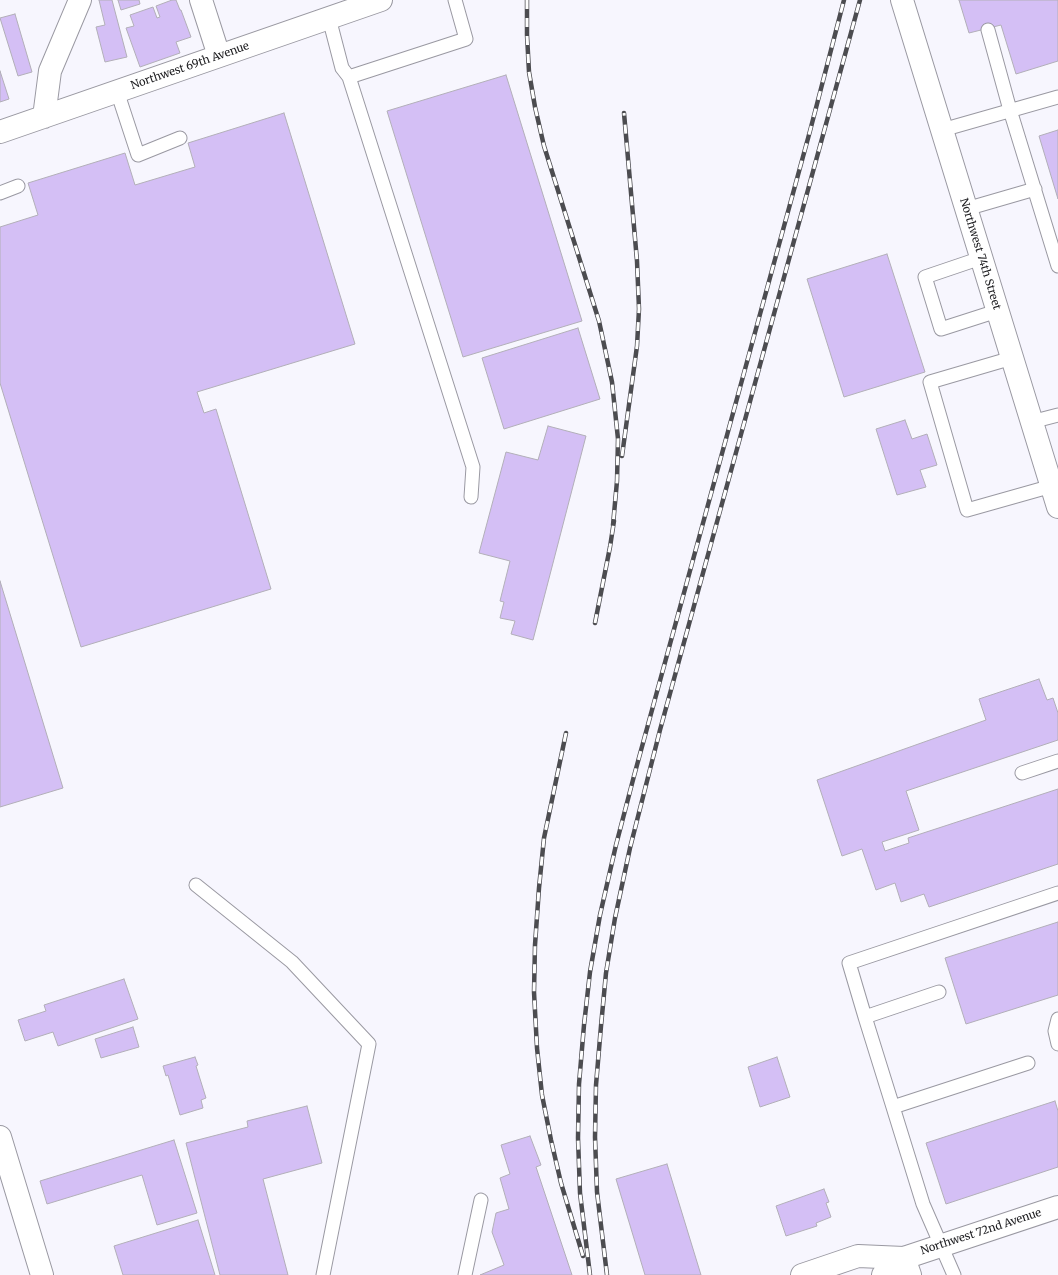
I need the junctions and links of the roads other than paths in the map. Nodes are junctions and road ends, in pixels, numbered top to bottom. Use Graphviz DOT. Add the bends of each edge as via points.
graph roads {
  1 [pos="80,0"];
  2 [pos="201,0"];
  3 [pos="381,0"];
  4 [pos="455,0"];
  5 [pos="902,0"];
  6 [pos="328,18"];
  7 [pos="988,30"];
  8 [pos="219,56"];
  9 [pos="349,77"];
  10 [pos="117,91"];
  11 [pos="1058,97"];
  12 [pos="1010,110"];
  13 [pos="44,117"];
  14 [pos="942,130"];
  15 [pos="0,132"];
  16 [pos="180,138"];
  17 [pos="18,186"];
  18 [pos="1034,189"];
  19 [pos="0,193"];
  20 [pos="966,209"];
  21 [pos="981,258"];
  22 [pos="1058,266"];
  23 [pos="997,311"];
  24 [pos="1012,358"];
  25 [pos="1058,415"];
  26 [pos="1032,422"];
  27 [pos="1052,486"];
  28 [pos="471,497"];
  29 [pos="1058,507"];
  30 [pos="1058,761"];
  31 [pos="1022,773"];
  32 [pos="196,885"];
  33 [pos="1058,893"];
  34 [pos="939,992"];
  35 [pos="865,1017"];
  36 [pos="1058,1019"];
  37 [pos="1058,1044"];
  38 [pos="1028,1063"];
  39 [pos="893,1107"];
  40 [pos="0,1137"];
  41 [pos="481,1200"];
  42 [pos="1058,1207"];
  43 [pos="941,1245"];
  44 [pos="907,1266"];
  45 [pos="42,1275"];
  46 [pos="323,1275"];
  47 [pos="465,1275"];
  48 [pos="802,1275"];
  49 [pos="883,1275"];
  50 [pos="954,1275"];
  1 -- 13 [label="main road" via="50,71"];
  2 -- 8 [label="main road"];
  3 -- 6 [label="main road, Northwest 69th Avenue"];
  4 -- 9 [label="lane" via="466,39"];
  5 -- 14 [label="main road, Northwest 74th Street"];
  6 -- 8 [label="main road, Northwest 69th Avenue"];
  6 -- 9 [label="lane" via="342,68"];
  7 -- 12 [label="lane"];
  8 -- 10 [label="main road, Northwest 69th Avenue"];
  9 -- 28 [label="lane" via="473,467"];
  10 -- 13 [label="main road, Northwest 69th Avenue"];
  10 -- 16 [label="lane" via="138,154"];
  11 -- 12 [label="lane"];
  12 -- 14 [label="lane"];
  12 -- 18 [label="lane"];
  13 -- 15 [label="main road, Northwest 69th Avenue"];
  14 -- 20 [label="main road, Northwest 74th Street"];
  17 -- 19 [label="lane"];
  18 -- 20 [label="lane"];
  18 -- 22 [label="lane"];
  20 -- 21 [label="main road, Northwest 74th Street"];
  21 -- 23 [label="main road, Northwest 74th Street"];
  21 -- 23 [label="lane" via="926,277 941,329"];
  23 -- 24 [label="main road, Northwest 74th Street"];
  24 -- 26 [label="main road, Northwest 74th Street"];
  24 -- 27 [label="lane" via="930,382 967,510"];
  25 -- 26 [label="lane"];
  26 -- 27 [label="main road, Northwest 74th Street"];
  27 -- 29 [label="main road, Northwest 74th Street"];
  30 -- 31 [label="lane"];
  32 -- 46 [label="lane" via="292,962 369,1044"];
  33 -- 35 [label="lane" via="849,963"];
  34 -- 35 [label="lane"];
  35 -- 39 [label="lane"];
  36 -- 37 [label="lane" via="1055,1031"];
  38 -- 39 [label="lane"];
  39 -- 43 [label="lane" via="923,1204"];
  40 -- 45 [label="main road"];
  41 -- 47 [label="lane"];
  42 -- 43 [label="main road, Northwest 72nd Avenue"];
  43 -- 44 [label="main road, Northwest 72nd Avenue"];
  43 -- 50 [label="lane"];
  44 -- 48 [label="main road, Northwest 72nd Avenue" via="858,1256"];
  44 -- 49 [label="main road, Northwest 72nd Avenue"];
}
